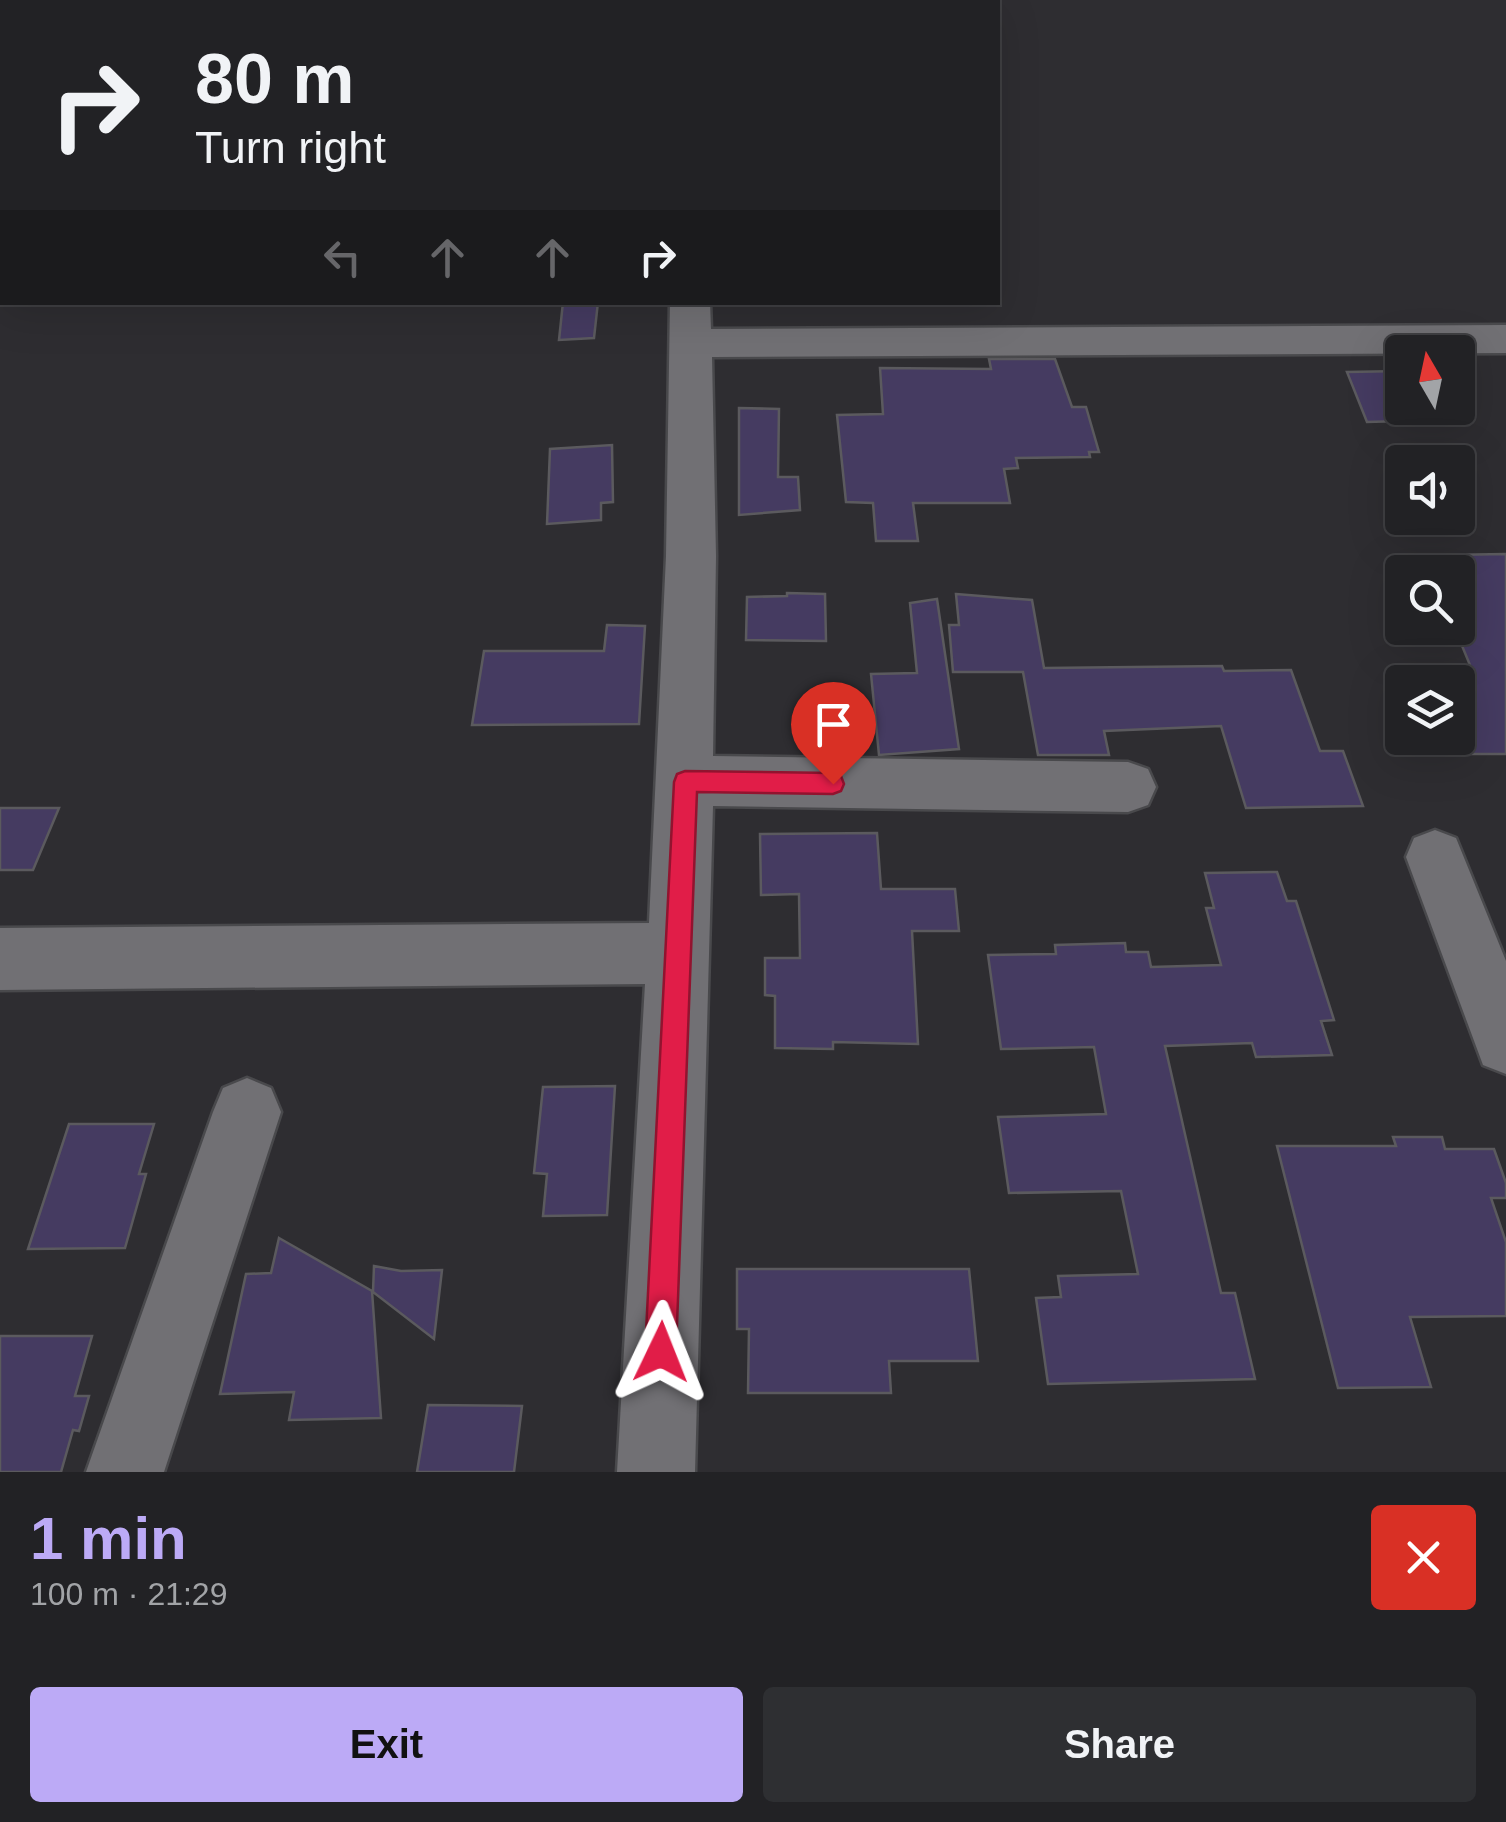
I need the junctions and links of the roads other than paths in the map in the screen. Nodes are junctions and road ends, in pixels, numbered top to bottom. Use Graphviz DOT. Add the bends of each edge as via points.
graph roads {
  1 [pos="690,323"];
  2 [pos="1506,340"];
  3 [pos="685,782"];
  4 [pos="1128,787"];
  5 [pos="1434,857"];
  6 [pos="678,953"];
  7 [pos="0,959"];
  8 [pos="1506,1042"];
  9 [pos="247,1112"];
  10 [pos="124,1472"];
  11 [pos="656,1472"];
  1 -- 2 [label="street"];
  1 -- 3 [label="street"];
  3 -- 4 [label="street"];
  3 -- 6 [label="street"];
  5 -- 8 [label="street"];
  6 -- 7 [label="street"];
  6 -- 11 [label="street"];
  9 -- 10 [label="street"];
}
